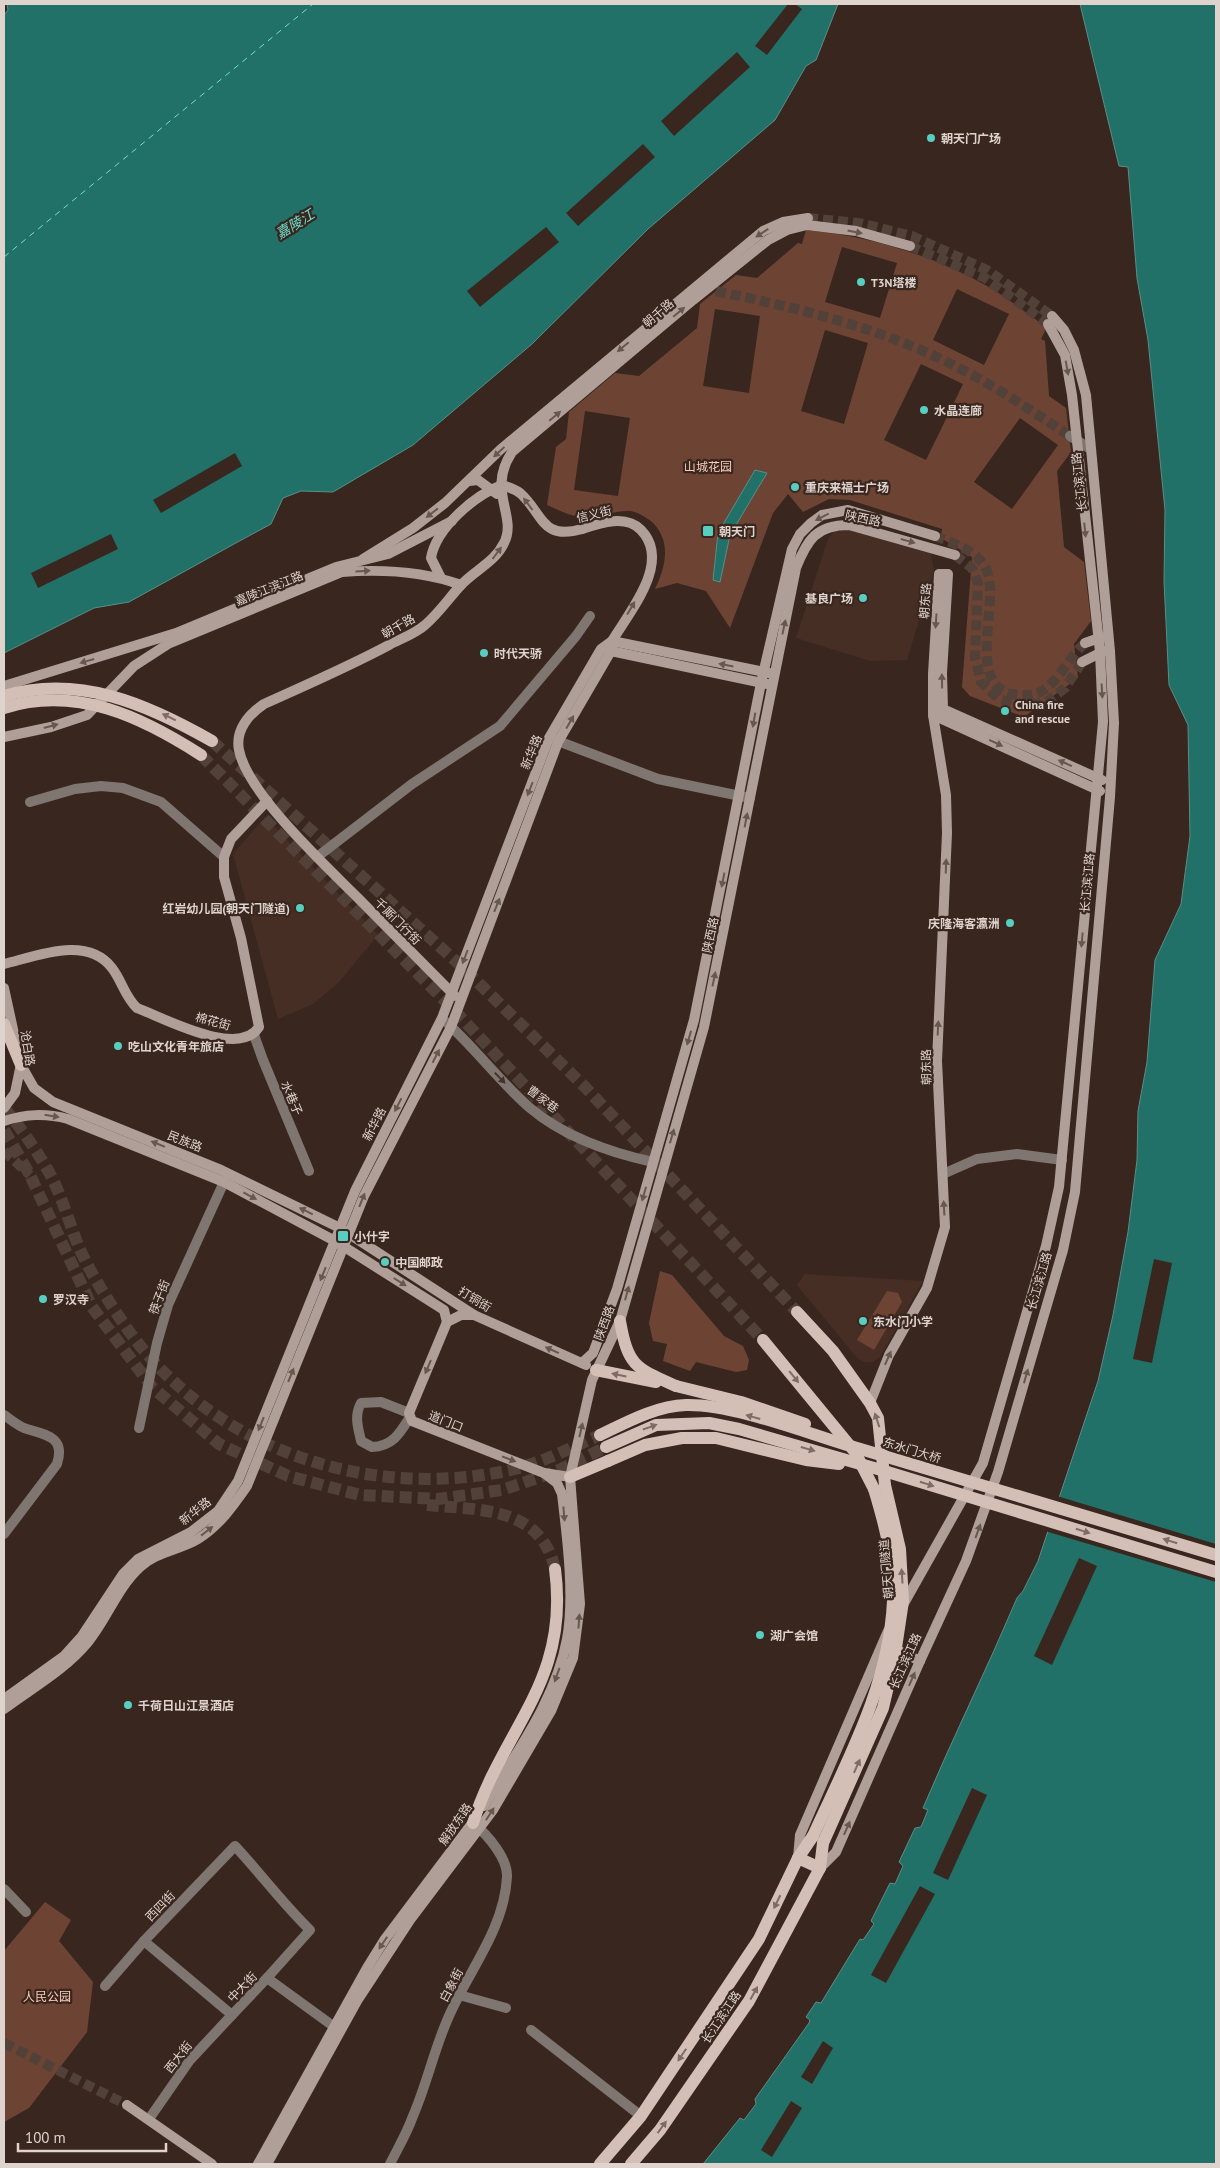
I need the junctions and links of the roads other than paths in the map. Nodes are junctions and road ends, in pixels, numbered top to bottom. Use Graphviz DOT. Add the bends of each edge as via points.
graph roads {
  1 [pos="808,218"];
  2 [pos="910,246"];
  3 [pos="708,287"];
  4 [pos="1073,438"];
  5 [pos="1089,448"];
  6 [pos="469,481"];
  7 [pos="501,497"];
  8 [pos="453,520"];
  9 [pos="935,536"];
  10 [pos="954,555"];
  11 [pos="362,559"];
  12 [pos="445,579"];
  13 [pos="461,585"];
  14 [pos="590,616"];
  15 [pos="1102,637"];
  16 [pos="1085,643"];
  17 [pos="611,646"];
  18 [pos="1105,651"];
  19 [pos="117,652"];
  20 [pos="1082,662"];
  21 [pos="134,666"];
  22 [pos="767,679"];
  23 [pos="4,686"];
  24 [pos="4,696"];
  25 [pos="4,708"];
  26 [pos="943,709"];
  27 [pos="933,715"];
  28 [pos="4,737"];
  29 [pos="212,740"];
  30 [pos="554,740"];
  31 [pos="201,755"];
  32 [pos="1098,778"];
  33 [pos="1110,783"];
  34 [pos="1096,789"];
  35 [pos="745,797"];
  36 [pos="1110,797"];
  37 [pos="267,801"];
  38 [pos="30,802"];
  39 [pos="224,857"];
  40 [pos="318,857"];
  41 [pos="4,964"];
  42 [pos="4,988"];
  43 [pos="452,993"];
  44 [pos="461,1002"];
  45 [pos="442,1018"];
  46 [pos="4,1024"];
  47 [pos="451,1027"];
  48 [pos="254,1035"];
  49 [pos="21,1065"];
  50 [pos="4,1108"];
  51 [pos="4,1121"];
  52 [pos="1062,1160"];
  53 [pos="653,1162"];
  54 [pos="310,1171"];
  55 [pos="942,1174"];
  56 [pos="224,1182"];
  57 [pos="345,1231"];
  58 [pos="340,1243"];
  59 [pos="797,1312"];
  60 [pos="474,1315"];
  61 [pos="620,1321"];
  62 [pos="448,1322"];
  63 [pos="763,1340"];
  64 [pos="582,1363"];
  65 [pos="596,1370"];
  66 [pos="641,1374"];
  67 [pos="870,1403"];
  68 [pos="4,1415"];
  69 [pos="409,1415"];
  70 [pos="139,1428"];
  71 [pos="600,1435"];
  72 [pos="606,1447"];
  73 [pos="884,1455"];
  74 [pos="881,1470"];
  75 [pos="544,1473"];
  76 [pos="570,1477"];
  77 [pos="880,1487"];
  78 [pos="4,1534"];
  79 [pos="1216,1556"];
  80 [pos="555,1568"];
  81 [pos="1216,1572"];
  82 [pos="881,1642"];
  83 [pos="920,1660"];
  84 [pos="4,1698"];
  85 [pos="4,1709"];
  86 [pos="477,1826"];
  87 [pos="818,1840"];
  88 [pos="798,1858"];
  89 [pos="820,1868"];
  90 [pos="4,1889"];
  91 [pos="26,1912"];
  92 [pos="144,1941"];
  93 [pos="267,1978"];
  94 [pos="105,1986"];
  95 [pos="459,1994"];
  96 [pos="506,2008"];
  97 [pos="232,2015"];
  98 [pos="337,2028"];
  99 [pos="531,2030"];
  100 [pos="127,2105"];
  101 [pos="641,2116"];
  102 [pos="149,2119"];
  103 [pos="212,2164"];
  104 [pos="258,2164"];
  105 [pos="267,2164"];
  106 [pos="390,2164"];
  107 [pos="600,2164"];
  108 [pos="630,2164"];
  1 -- 3 [label="main road, 朝千路, one-way" via="783,222 763,231"];
  3 -- 2 [label="main road, 朝千路, one-way" via="768,240 787,230 807,225 856,231"];
  3 -- 6 [label="main road, 朝千路, one-way" via="501,449"];
  7 -- 3 [label="main road, 朝千路, one-way" via="501,476 512,452"];
  4 -- 5 [label="street"];
  5 -- 4 [label="main road, 长江滨江路, one-way" via="1086,395 1074,350 1064,330 1050,320 1065,355 1072,395"];
  4 -- 15 [label="main road, 长江滨江路, one-way"];
  5 -- 15 [label="main road, 长江滨江路"];
  6 -- 7 [label="main road" via="478,480"];
  6 -- 11 [label="main road, 朝千路, one-way" via="413,528"];
  13 -- 7 [label="main road, 朝千路, one-way" via="490,561 505,543 508,530"];
  8 -- 11 [label="main road" via="388,554"];
  8 -- 12 [label="main road, 信义街, bridge" via="438,538 431,558"];
  17 -- 8 [label="main road, 信义街, one-way, bridge" via="652,566 648,537 636,525 618,520 574,532 550,529 519,492 502,485 484,492"];
  9 -- 22 [label="main road, 陕西路, one-way" via="848,510 822,516 811,523 792,549"];
  22 -- 10 [label="main road, 陕西路, one-way" via="796,568 808,540 820,531 832,525 849,525"];
  11 -- 19 [label="main road, 嘉陵江滨江路" via="176,633"];
  12 -- 13 [label="main road, 嘉陵江滨江路"];
  21 -- 12 [label="main road, 嘉陵江滨江路, one-way" via="168,644 342,572 370,570"];
  13 -- 37 [label="main road, 朝千路" via="424,626 251,713 240,730 239,750 249,777"];
  14 -- 40 [label="street" via="500,726 412,784"];
  15 -- 16 [label="main road"];
  15 -- 18 [label="main road, 长江滨江路"];
  17 -- 22 [label="main road"];
  17 -- 30 [label="main road, 新华路" via="601,649"];
  18 -- 20 [label="main road"];
  18 -- 32 [label="main road, 长江滨江路, one-way"];
  18 -- 33 [label="main road, 长江滨江路" via="1114,723"];
  19 -- 21 [label="main road" via="132,656"];
  19 -- 23 [label="main road, 嘉陵江滨江路, one-way"];
  28 -- 21 [label="main road, 嘉陵江滨江路, one-way, bridge" via="87,715"];
  22 -- 35 [label="main road, 陕西路"];
  29 -- 24 [label="main road, one-way, bridge" via="166,715 96,691 50,689"];
  25 -- 31 [label="main road, bridge" via="15,704 61,701 99,705 161,729"];
  26 -- 27 [label="main road"];
  26 -- 27 [label="main road, 朝东路, one-way" via="948,574 939,574 932,674"];
  32 -- 26 [label="main road, one-way"];
  27 -- 34 [label="main road, one-way"];
  55 -- 27 [label="main road, 朝东路, one-way" via="937,1061 947,834 946,795"];
  30 -- 35 [label="street" via="658,779"];
  30 -- 43 [label="main road, 新华路, one-way"];
  44 -- 30 [label="main road, 新华路, one-way"];
  32 -- 33 [label="main road"];
  32 -- 34 [label="main road, 长江滨江路"];
  33 -- 36 [label="main road, 长江滨江路"];
  34 -- 36 [label="main road"];
  34 -- 52 [label="main road, 长江滨江路, one-way"];
  35 -- 53 [label="main road, 陕西路, one-way" via="694,1020"];
  61 -- 35 [label="main road, 陕西路, one-way" via="704,1027"];
  83 -- 36 [label="main road, 长江滨江路, one-way" via="966,1561 998,1472 1063,1250 1075,1192"];
  37 -- 39 [label="main road" via="231,839"];
  37 -- 40 [label="main road, 朝千路"];
  38 -- 39 [label="street" via="75,789 123,788 161,802"];
  39 -- 48 [label="main road" via="224,877 241,938 259,1027"];
  40 -- 43 [label="main road, 千厮门行街"];
  41 -- 48 [label="main road, 棉花街" via="63,950 94,952 112,968 130,1002 137,1008 226,1040"];
  42 -- 49 [label="main road, 沧白路"];
  43 -- 44 [label="main road, 千厮门行街"];
  43 -- 45 [label="main road, 新华路"];
  44 -- 47 [label="main road, 新华路"];
  45 -- 47 [label="street, 曹家巷"];
  45 -- 57 [label="main road, 新华路, one-way" via="354,1191"];
  46 -- 49 [label="main road"];
  47 -- 53 [label="street, 曹家巷, one-way" via="531,1109 566,1131"];
  57 -- 47 [label="main road, 新华路, one-way"];
  48 -- 54 [label="street, 水巷子"];
  49 -- 50 [label="main road, 沧白路" via="15,1093"];
  57 -- 49 [label="main road, 民族路, one-way" via="221,1170 53,1102 34,1088"];
  51 -- 56 [label="main road, 民族路, one-way" via="43,1114 68,1119"];
  52 -- 55 [label="street" via="1017,1154 977,1159"];
  52 -- 82 [label="main road, 长江滨江路" via="1046,1246 983,1462"];
  53 -- 64 [label="main road, 陕西路, one-way" via="601,1336 593,1353"];
  67 -- 55 [label="main road, 朝东路, one-way" via="889,1355 927,1288 945,1227"];
  56 -- 58 [label="main road, 民族路, one-way"];
  56 -- 70 [label="street, 筷子街" via="168,1305"];
  57 -- 58 [label="main road, 新华路"];
  57 -- 60 [label="main road, 打铜街"];
  58 -- 62 [label="main road, 打铜街, one-way" via="444,1310"];
  58 -- 84 [label="main road, 新华路, one-way" via="238,1482 218,1511 190,1532 138,1559 123,1574 82,1636 64,1656"];
  85 -- 58 [label="main road, 新华路, one-way" via="69,1662 88,1642 129,1578 142,1566 198,1539 225,1518 247,1486"];
  59 -- 67 [label="main road, 朝天门隧道" via="833,1351"];
  60 -- 62 [label="main road" via="461,1315"];
  64 -- 60 [label="main road, 打铜街, one-way"];
  61 -- 65 [label="main road, 陕西路"];
  61 -- 66 [label="main road" via="624,1345"];
  62 -- 69 [label="main road, one-way"];
  63 -- 77 [label="main road, 朝天门隧道, one-way"];
  64 -- 65 [label="main road, 打铜街"];
  66 -- 65 [label="main road, one-way"];
  76 -- 65 [label="main road, 陕西路, one-way"];
  66 -- 73 [label="main road, bridge" via="741,1402"];
  77 -- 67 [label="main road, 朝天门隧道, one-way" via="881,1436 878,1418"];
  68 -- 78 [label="street" via="22,1427 51,1437 58,1443 60,1454 57,1464"];
  69 -- 69 [label="street" via="398,1436 389,1444 372,1447 361,1441 356,1422 361,1403 381,1402"];
  69 -- 75 [label="main road, 道门口, one-way" via="412,1421"];
  73 -- 71 [label="main road, 东水门大桥, one-way, bridge" via="716,1408 665,1408"];
  72 -- 74 [label="main road, one-way, bridge" via="656,1424 708,1423 740,1429"];
  79 -- 73 [label="main road, 东水门大桥, one-way, bridge"];
  74 -- 76 [label="main road, bridge" via="806,1460 716,1438 682,1438 645,1445"];
  74 -- 81 [label="main road, one-way, bridge"];
  75 -- 76 [label="main road, 道门口"];
  75 -- 86 [label="main road, 解放东路, one-way" via="557,1483 562,1494 569,1583 568,1638 551,1691"];
  86 -- 76 [label="main road, 解放东路, one-way" via="551,1711 573,1658 580,1604"];
  77 -- 87 [label="main road, 朝天门隧道, bridge" via="900,1549 904,1601 894,1661 883,1708"];
  80 -- 86 [label="main road" via="558,1619 547,1670 487,1785"];
  82 -- 83 [label="main road"];
  82 -- 88 [label="main road, 长江滨江路" via="800,1835"];
  89 -- 83 [label="main road, 长江滨江路, one-way" via="836,1852"];
  86 -- 95 [label="street, 白象街" via="505,1863 507,1877 500,1910 486,1947"];
  86 -- 98 [label="main road, 解放东路" via="386,1939"];
  87 -- 88 [label="main road, 朝天门隧道"];
  87 -- 89 [label="main road, 朝天门隧道"];
  88 -- 89 [label="main road"];
  88 -- 101 [label="main road, 长江滨江路, one-way" via="759,1939"];
  108 -- 89 [label="main road, 长江滨江路, one-way" via="660,2130 749,2001"];
  90 -- 91 [label="street"];
  92 -- 93 [label="street, 西四街" via="235,1846 310,1930"];
  92 -- 94 [label="street, 西四街"];
  92 -- 97 [label="street, 中大街"];
  93 -- 97 [label="street, 中大街"];
  93 -- 98 [label="street, 中大街"];
  95 -- 96 [label="street"];
  95 -- 106 [label="street, 白象街" via="413,2117"];
  97 -- 102 [label="street, 西大街" via="190,2060"];
  98 -- 104 [label="main road, 解放东路"];
  98 -- 105 [label="main road, 解放东路"];
  99 -- 101 [label="street"];
  100 -- 102 [label="main road"];
  101 -- 107 [label="main road, 长江滨江路"];
  102 -- 103 [label="main road"];
}
